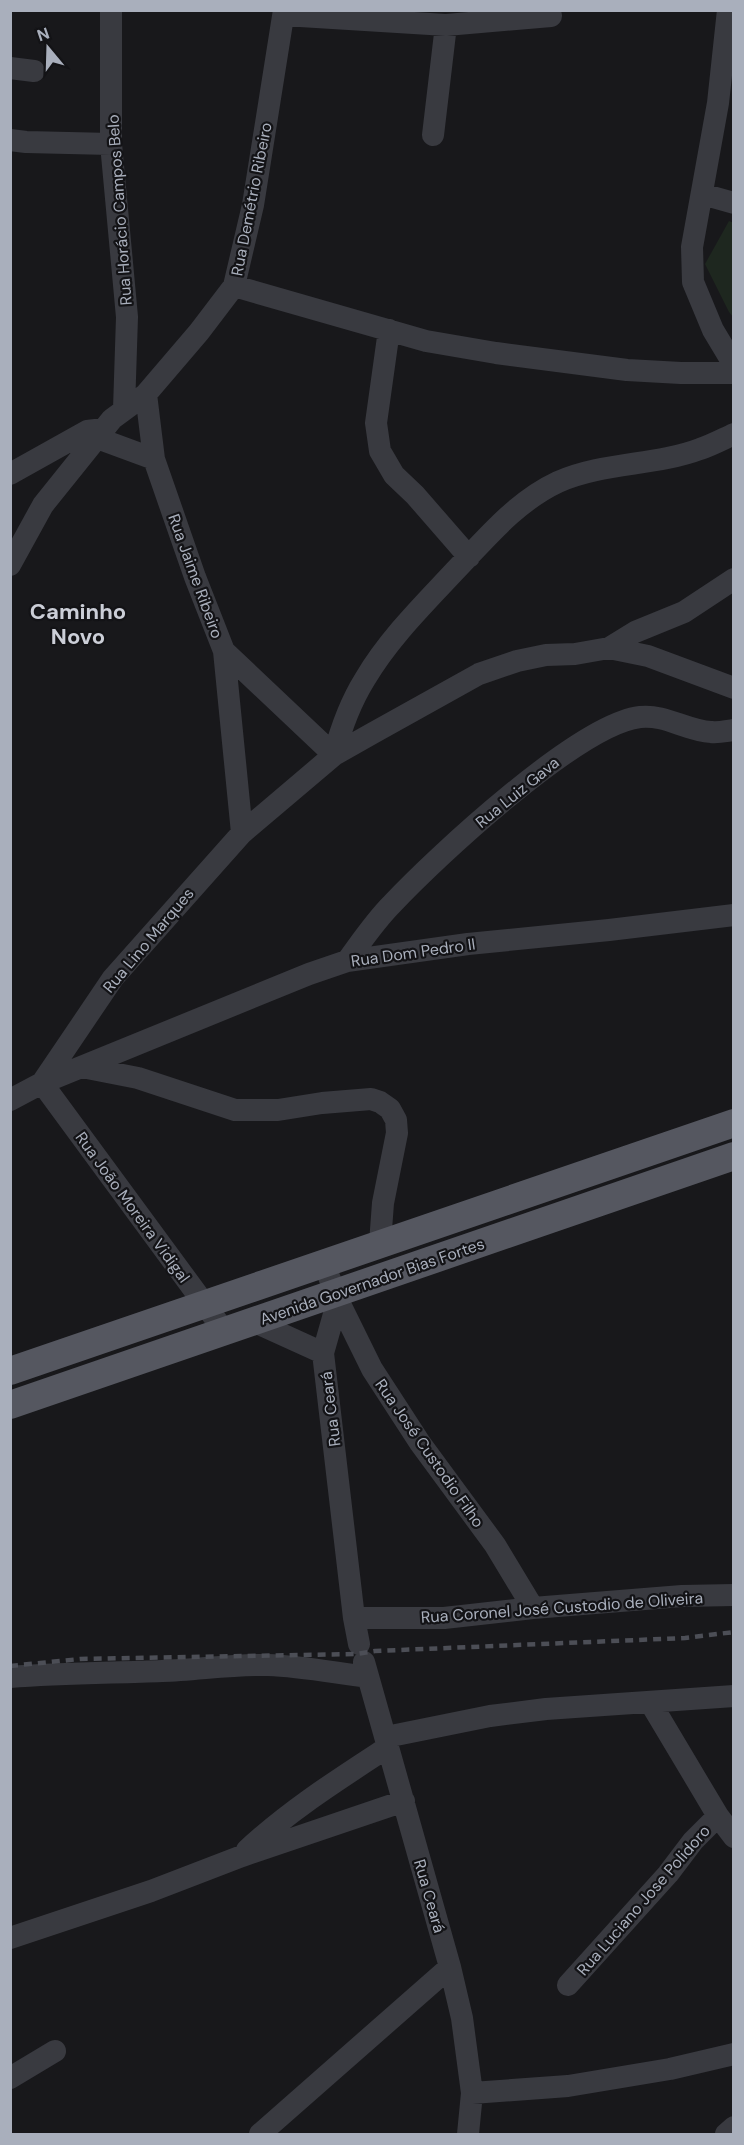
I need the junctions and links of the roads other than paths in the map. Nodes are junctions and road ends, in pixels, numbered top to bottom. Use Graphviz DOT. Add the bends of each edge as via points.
graph roads {
  1 [pos="111,10"];
  2 [pos="728,10"];
  3 [pos="284,13"];
  4 [pos="551,16"];
  5 [pos="446,25"];
  6 [pos="10,68"];
  7 [pos="34,71"];
  8 [pos="433,135"];
  9 [pos="10,140"];
  10 [pos="111,144"];
  11 [pos="702,194"];
  12 [pos="734,203"];
  13 [pos="234,286"];
  14 [pos="389,330"];
  15 [pos="734,365"];
  16 [pos="734,373"];
  17 [pos="146,394"];
  18 [pos="124,409"];
  19 [pos="100,433"];
  20 [pos="734,434"];
  21 [pos="154,459"];
  22 [pos="10,474"];
  23 [pos="469,557"];
  24 [pos="10,565"];
  25 [pos="734,579"];
  26 [pos="609,648"];
  27 [pos="224,651"];
  28 [pos="734,688"];
  29 [pos="734,730"];
  30 [pos="334,755"];
  31 [pos="242,833"];
  32 [pos="734,915"];
  33 [pos="347,961"];
  34 [pos="82,1066"];
  35 [pos="42,1083"];
  36 [pos="14,1094"];
  37 [pos="734,1123"];
  38 [pos="734,1156"];
  39 [pos="560,1182"];
  40 [pos="570,1211"];
  41 [pos="380,1243"];
  42 [pos="324,1264"];
  43 [pos="337,1297"];
  44 [pos="205,1305"];
  45 [pos="255,1322"];
  46 [pos="225,1332"];
  47 [pos="323,1353"];
  48 [pos="10,1371"];
  49 [pos="10,1405"];
  50 [pos="734,1595"];
  51 [pos="533,1608"];
  52 [pos="354,1618"];
  53 [pos="364,1661"];
  54 [pos="10,1677"];
  55 [pos="734,1696"];
  56 [pos="650,1702"];
  57 [pos="387,1742"];
  58 [pos="404,1801"];
  59 [pos="718,1816"];
  60 [pos="734,1838"];
  61 [pos="242,1856"];
  62 [pos="10,1938"];
  63 [pos="450,1967"];
  64 [pos="568,1985"];
  65 [pos="55,2051"];
  66 [pos="734,2054"];
  67 [pos="10,2078"];
  68 [pos="472,2093"];
  69 [pos="468,2127"];
  70 [pos="734,2127"];
  71 [pos="260,2134"];
  72 [pos="451,2134"];
  73 [pos="726,2134"];
  1 -- 10 [label="street, Rua Horácio Campos Belo"];
  2 -- 11 [label="street" via="718,103"];
  3 -- 5 [label="street"];
  3 -- 13 [label="street, Rua Demétrio Ribeiro" via="253,205"];
  4 -- 5 [label="street"];
  5 -- 8 [label="street"];
  6 -- 7 [label="street"];
  9 -- 10 [label="street"];
  10 -- 18 [label="street, Rua Horácio Campos Belo" via="127,318"];
  11 -- 12 [label="street"];
  11 -- 15 [label="street" via="692,247 693,282 712,330"];
  13 -- 14 [label="street"];
  13 -- 17 [label="street, Rua Demétrio Ribeiro"];
  14 -- 16 [label="street" via="426,341 566,363 681,373"];
  14 -- 23 [label="street" via="376,423 380,451 394,475"];
  17 -- 18 [label="street, Rua Demétrio Ribeiro"];
  17 -- 21 [label="street, Rua Jaime Ribeiro"];
  18 -- 19 [label="street, Rua Demétrio Ribeiro"];
  19 -- 21 [label="street"];
  19 -- 22 [label="street" via="87,431"];
  19 -- 24 [label="street, Rua Demétrio Ribeiro" via="43,505"];
  20 -- 23 [label="street" via="699,450 594,470 559,482 514,510"];
  21 -- 27 [label="street, Rua Jaime Ribeiro"];
  23 -- 30 [label="street" via="420,608 365,678"];
  25 -- 26 [label="street" via="684,612 635,632"];
  26 -- 28 [label="street" via="648,656"];
  26 -- 30 [label="street, Rua Lino Marques" via="518,660 479,674"];
  27 -- 30 [label="street, Rua Jaime Ribeiro"];
  27 -- 31 [label="street"];
  29 -- 33 [label="street, Rua Luiz Gava" via="711,732 665,719 641,717 617,723 595,735 535,777 430,864 390,906"];
  30 -- 31 [label="street, Rua Lino Marques"];
  31 -- 35 [label="street, Rua Lino Marques" via="113,978"];
  32 -- 33 [label="street, Rua Dom Pedro II"];
  33 -- 34 [label="street, Rua Dom Pedro II"];
  34 -- 35 [label="street, Rua Dom Pedro II"];
  34 -- 41 [label="street" via="138,1078 235,1110 278,1110 371,1099 380,1102 390,1109 397,1133 383,1203"];
  35 -- 36 [label="street, Rua Dom Pedro II"];
  35 -- 44 [label="street, Rua João Moreira Vidigal"];
  37 -- 39 [label="main road, Avenida Governador Bias Fortes"];
  38 -- 40 [label="main road, Avenida Governador Bias Fortes"];
  39 -- 40 [label="main road"];
  39 -- 41 [label="main road, Avenida Governador Bias Fortes"];
  40 -- 43 [label="main road, Avenida Governador Bias Fortes"];
  41 -- 42 [label="main road, Avenida Governador Bias Fortes"];
  42 -- 43 [label="street"];
  42 -- 44 [label="main road, Avenida Governador Bias Fortes"];
  43 -- 45 [label="main road, Avenida Governador Bias Fortes"];
  43 -- 47 [label="street, Rua Ceará"];
  43 -- 51 [label="street, Rua José Custodio Filho" via="372,1369 420,1443 495,1545"];
  44 -- 46 [label="street, Rua João Moreira Vidigal"];
  44 -- 48 [label="main road, Avenida Governador Bias Fortes"];
  45 -- 46 [label="main road, Avenida Governador Bias Fortes"];
  45 -- 47 [label="street, Rua Ceará"];
  46 -- 49 [label="main road, Avenida Governador Bias Fortes"];
  47 -- 52 [label="street, Rua Ceará"];
  50 -- 51 [label="street, Rua Coronel José Custodio de Oliveira"];
  51 -- 52 [label="street, Rua Coronel José Custodio de Oliveira" via="444,1618"];
  52 -- 53 [label="street, Rua Ceará"];
  53 -- 54 [label="street" via="298,1667 244,1665"];
  53 -- 57 [label="street, Rua Ceará"];
  55 -- 56 [label="street"];
  56 -- 57 [label="street" via="490,1716"];
  56 -- 59 [label="street"];
  57 -- 58 [label="street, Rua Ceará"];
  57 -- 61 [label="street" via="273,1826"];
  58 -- 61 [label="street"];
  58 -- 63 [label="street, Rua Ceará"];
  59 -- 60 [label="street"];
  59 -- 64 [label="street, Rua Luciano Jose Polidoro"];
  61 -- 62 [label="street"];
  63 -- 68 [label="street, Rua Ceará" via="462,2018"];
  63 -- 71 [label="street"];
  65 -- 67 [label="street"];
  66 -- 68 [label="street" via="568,2086"];
  68 -- 69 [label="street, Rua Ceará"];
  69 -- 72 [label="street"];
  70 -- 73 [label="street"];
}
